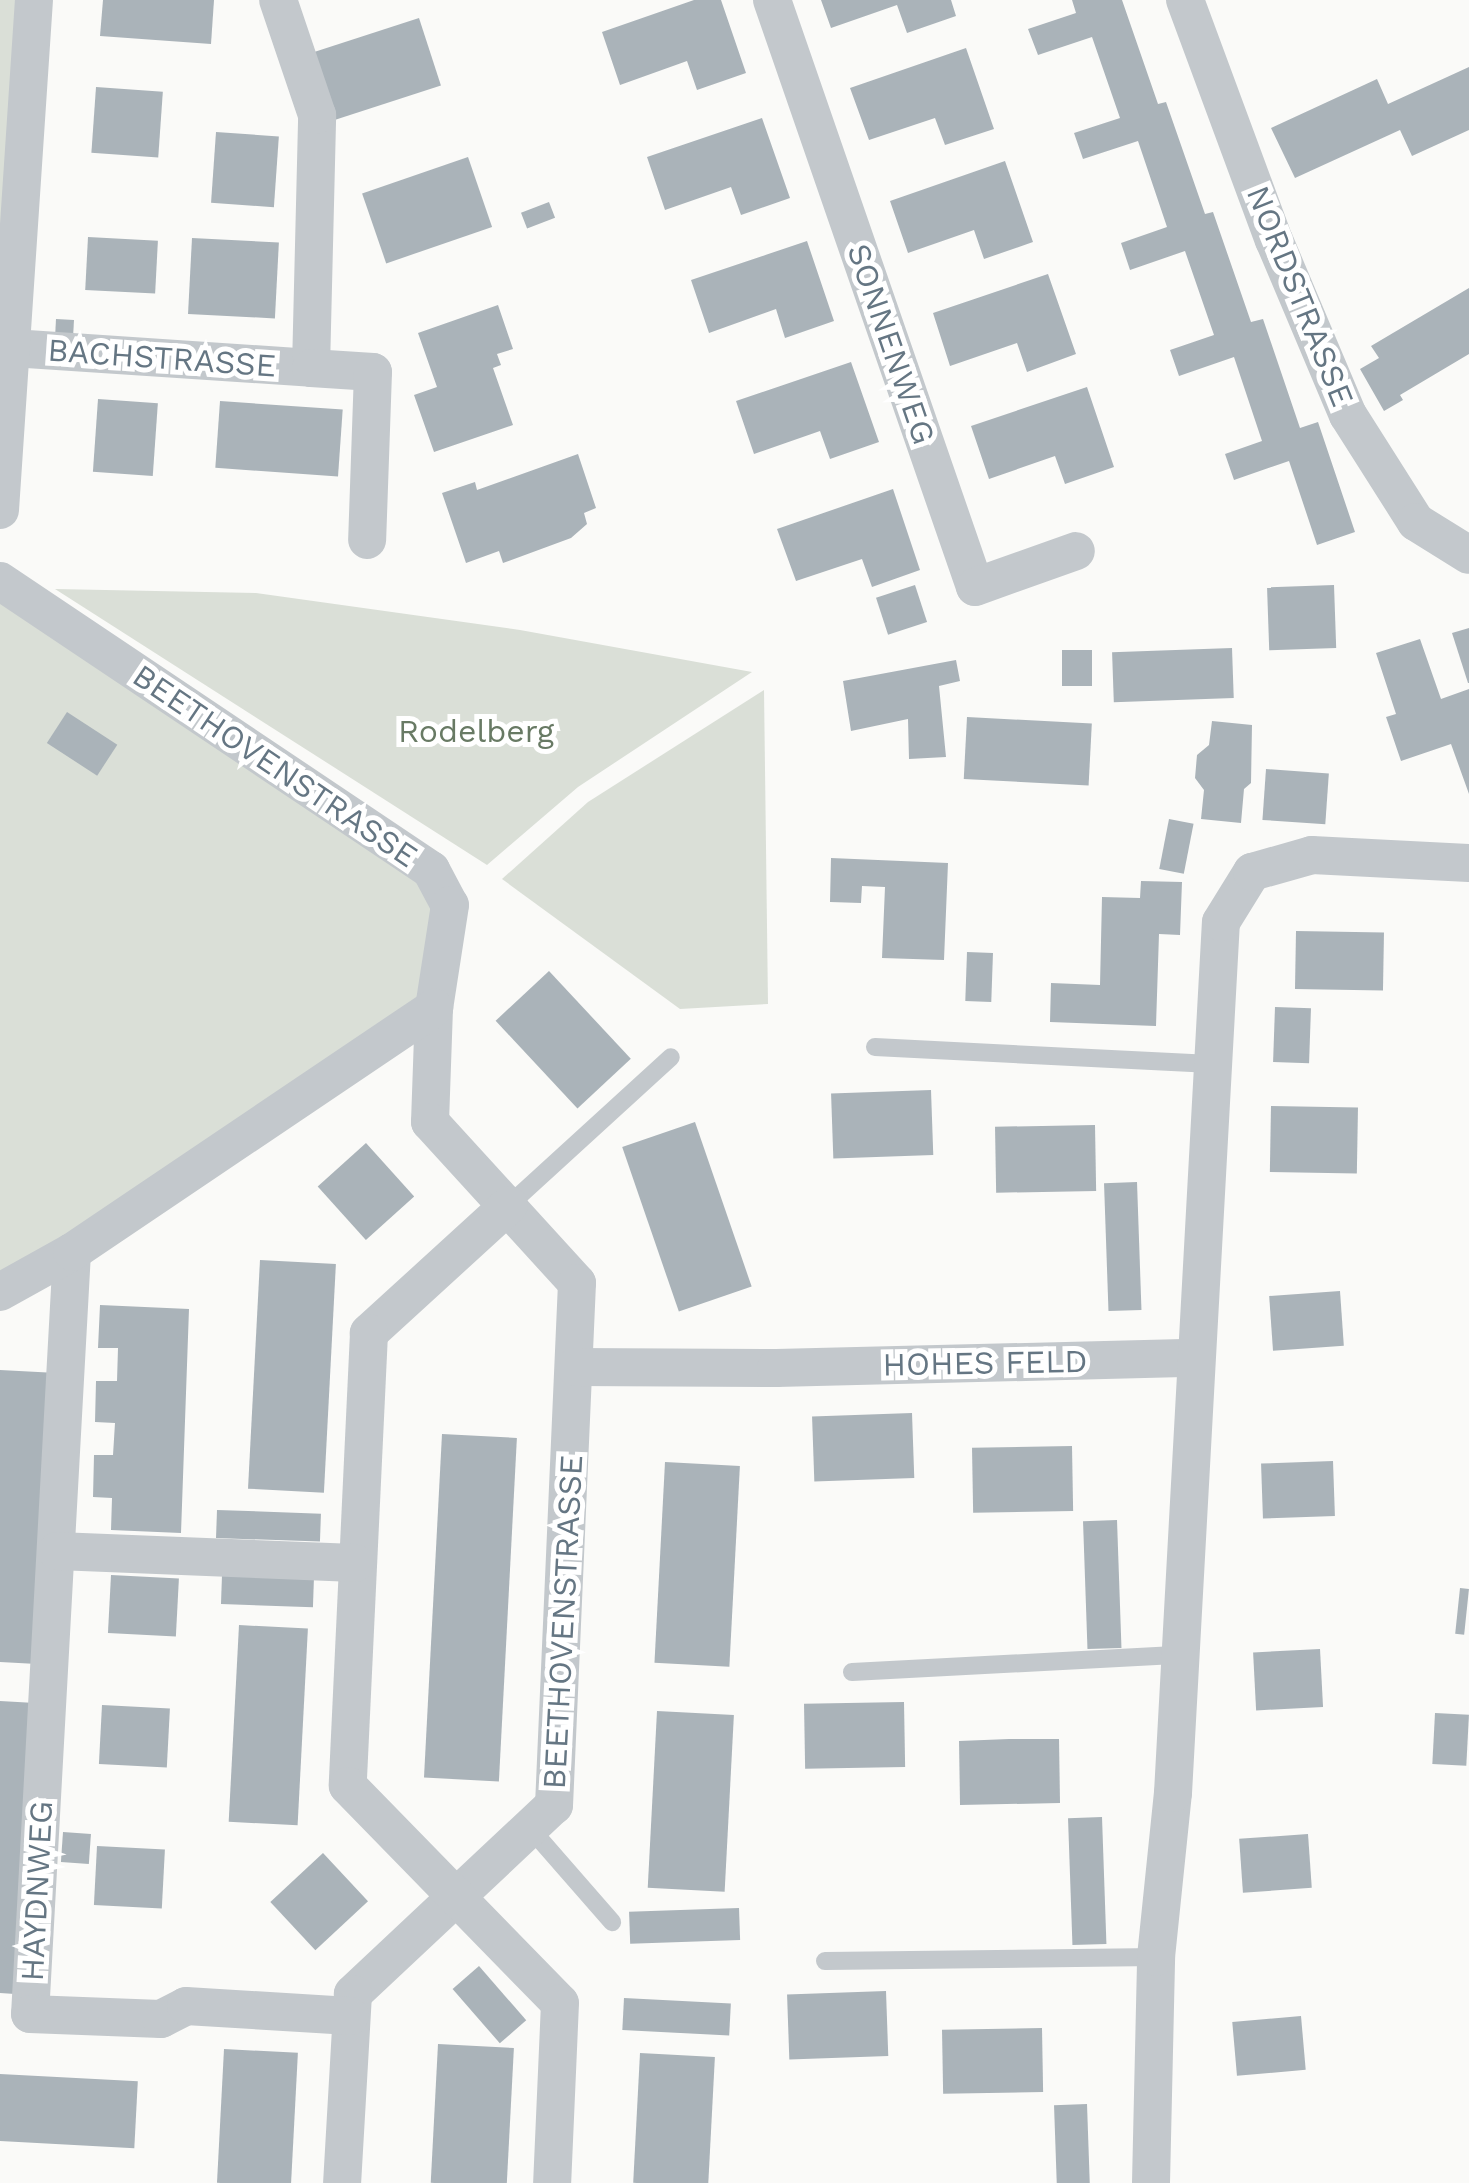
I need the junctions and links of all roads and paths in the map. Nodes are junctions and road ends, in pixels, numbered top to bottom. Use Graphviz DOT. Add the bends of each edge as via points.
graph roads {
  1 [pos="34,0"];
  2 [pos="278,0"];
  3 [pos="772,0"];
  4 [pos="1185,0"];
  5 [pos="6,350"];
  6 [pos="311,368"];
  7 [pos="0,510"];
  8 [pos="367,540"];
  9 [pos="1076,551"];
  10 [pos="1469,555"];
  11 [pos="0,581"];
  12 [pos="1469,863"];
  13 [pos="434,1008"];
  14 [pos="875,1048"];
  15 [pos="671,1057"];
  16 [pos="1212,1064"];
  17 [pos="509,1205"];
  18 [pos="72,1252"];
  19 [pos="0,1292"];
  20 [pos="1194,1358"];
  21 [pos="575,1367"];
  22 [pos="57,1551"];
  23 [pos="355,1562"];
  24 [pos="1180,1655"];
  25 [pos="852,1672"];
  26 [pos="530,1828"];
  27 [pos="458,1896"];
  28 [pos="612,1922"];
  29 [pos="1156,1957"];
  30 [pos="825,1962"];
  31 [pos="350,2016"];
  32 [pos="342,2183"];
  33 [pos="552,2183"];
  34 [pos="1151,2183"];
  1 -- 5 [label="street"];
  2 -- 6 [label="street, BACHSTRASSE" via="317,115"];
  3 -- 9 [label="street, SONNENWEG" via="975,587"];
  4 -- 10 [label="street, NORDSTRASSE" via="1348,415 1416,522"];
  5 -- 6 [label="street, BACHSTRASSE"];
  5 -- 7 [label="street"];
  6 -- 8 [label="street, BACHSTRASSE" via="373,372"];
  11 -- 13 [label="street, BEETHOVENSTRASSE" via="431,870 450,904"];
  12 -- 16 [label="street" via="1312,855 1252,872 1221,922"];
  13 -- 17 [label="street, BEETHOVENSTRASSE" via="430,1122"];
  13 -- 18 [label="street"];
  14 -- 16 [label="lane"];
  15 -- 17 [label="lane"];
  16 -- 20 [label="street"];
  17 -- 21 [label="street, BEETHOVENSTRASSE" via="577,1283"];
  17 -- 23 [label="street" via="369,1333"];
  18 -- 19 [label="street"];
  18 -- 22 [label="street"];
  20 -- 21 [label="street, HOHES FELD"];
  20 -- 24 [label="street"];
  21 -- 26 [label="street, BEETHOVENSTRASSE" via="554,1805"];
  22 -- 23 [label="street"];
  22 -- 31 [label="street, HAYDNWEG" via="30,2014 161,2019 186,2006"];
  23 -- 27 [label="street" via="348,1786"];
  24 -- 25 [label="lane"];
  24 -- 29 [label="street"];
  26 -- 27 [label="street, BEETHOVENSTRASSE"];
  26 -- 28 [label="lane"];
  27 -- 31 [label="street, BEETHOVENSTRASSE" via="352,1994"];
  27 -- 33 [label="street" via="560,2003"];
  29 -- 30 [label="lane"];
  29 -- 34 [label="street"];
  31 -- 32 [label="street, BEETHOVENSTRASSE"];
}
